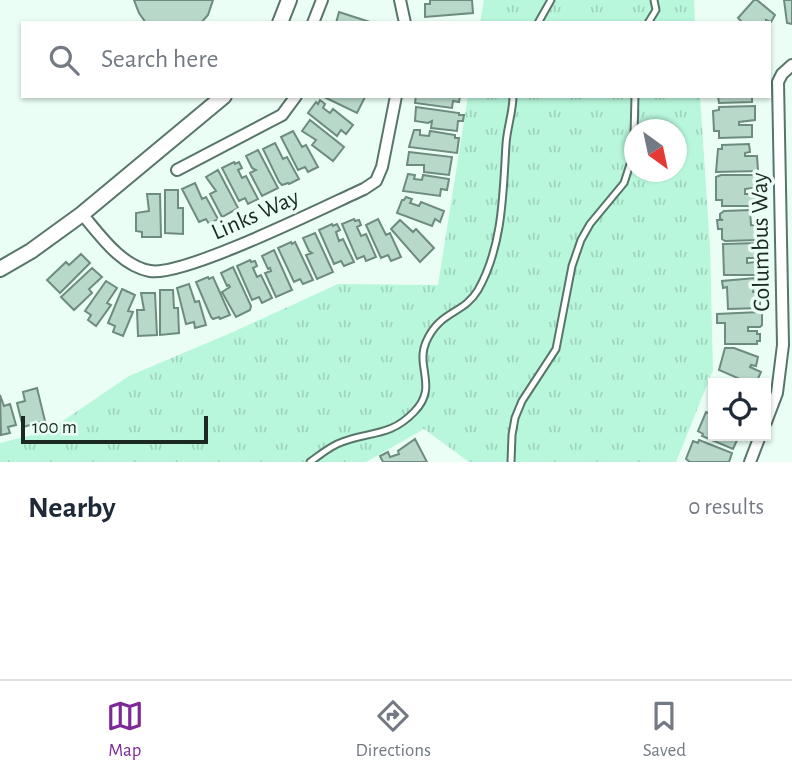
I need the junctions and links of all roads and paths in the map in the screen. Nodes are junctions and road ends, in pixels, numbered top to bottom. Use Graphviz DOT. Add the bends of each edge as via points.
graph roads {
  1 [pos="289,0"];
  2 [pos="322,0"];
  3 [pos="400,0"];
  4 [pos="551,0"];
  5 [pos="654,0"];
  6 [pos="282,21"];
  7 [pos="314,21"];
  8 [pos="405,21"];
  9 [pos="539,21"];
  10 [pos="649,21"];
  11 [pos="792,65"];
  12 [pos="222,98"];
  13 [pos="295,98"];
  14 [pos="396,98"];
  15 [pos="513,98"];
  16 [pos="635,98"];
  17 [pos="635,119"];
  18 [pos="177,170"];
  19 [pos="624,182"];
  20 [pos="787,212"];
  21 [pos="82,214"];
  22 [pos="0,269"];
  23 [pos="786,374"];
  24 [pos="771,409"];
  25 [pos="758,441"];
  26 [pos="310,462"];
  27 [pos="511,462"];
  28 [pos="750,462"];
  1 -- 6 [label="street"];
  2 -- 7 [label="street"];
  3 -- 8 [label="street"];
  4 -- 9 [label="lane"];
  5 -- 10 [label="lane" via="656,10"];
  11 -- 20 [label="street, Columbus Way" via="778,82"];
  12 -- 21 [label="street"];
  13 -- 18 [label="street" via="282,115"];
  14 -- 21 [label="street, Links Way" via="376,181 217,254 166,271 136,267"];
  15 -- 26 [label="lane" via="494,252 470,300 442,318 426,342 427,389 422,403 386,432 343,441"];
  16 -- 17 [label="lane"];
  19 -- 27 [label="lane" via="581,240 556,349 515,418"];
  20 -- 23 [label="street, Columbus Way"];
  21 -- 22 [label="street"];
  23 -- 24 [label="street, Columbus Way"];
  25 -- 28 [label="street"];
}
